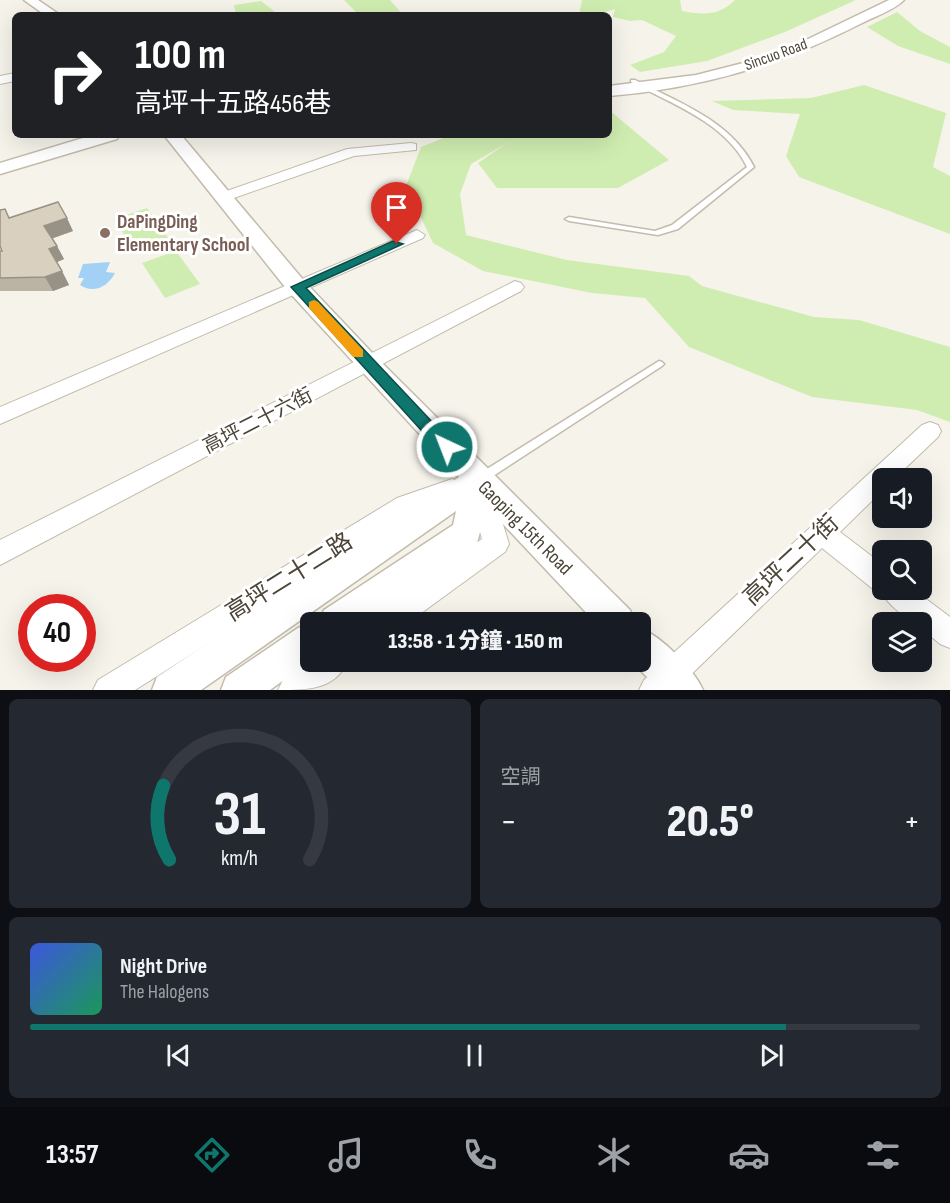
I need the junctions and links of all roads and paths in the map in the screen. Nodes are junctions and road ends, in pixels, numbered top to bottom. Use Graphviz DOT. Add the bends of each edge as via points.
graph roads {
  1 [pos="30,0"];
  2 [pos="870,0"];
  3 [pos="898,0"];
  4 [pos="49,12"];
  5 [pos="612,82"];
  6 [pos="640,84"];
  7 [pos="612,90"];
  8 [pos="61,138"];
  9 [pos="101,138"];
  10 [pos="174,138"];
  11 [pos="411,147"];
  12 [pos="0,156"];
  13 [pos="0,169"];
  14 [pos="223,197"];
  15 [pos="569,219"];
  16 [pos="417,235"];
  17 [pos="297,287"];
  18 [pos="515,287"];
  19 [pos="659,364"];
  20 [pos="369,365"];
  21 [pos="0,416"];
  22 [pos="930,431"];
  23 [pos="478,480"];
  24 [pos="821,532"];
  25 [pos="0,553"];
  26 [pos="872,572"];
  27 [pos="907,600"];
  28 [pos="351,612"];
  29 [pos="401,612"];
  30 [pos="608,612"];
  31 [pos="950,634"];
  32 [pos="300,647"];
  33 [pos="651,660"];
  34 [pos="319,672"];
  35 [pos="670,685"];
  36 [pos="108,690"];
  37 [pos="170,690"];
  38 [pos="238,690"];
  39 [pos="293,690"];
  1 -- 4 [label="street"];
  2 -- 6 [label="street, Sincuo Road" via="734,60"];
  3 -- 6 [label="street, Sincuo Road" via="781,56 717,74"];
  5 -- 6 [label="street"];
  6 -- 7 [label="street"];
  6 -- 15 [label="lane" via="713,126 744,150 751,166 665,231 655,233"];
  8 -- 12 [label="street"];
  9 -- 13 [label="street"];
  10 -- 14 [label="street, Gaoping 15th Road"];
  11 -- 14 [label="street" via="352,152"];
  14 -- 17 [label="street, Gaoping 15th Road"];
  16 -- 17 [label="street"];
  17 -- 20 [label="street, Gaoping 15th Road"];
  17 -- 21 [label="street"];
  18 -- 20 [label="street, 高坪二十六街"];
  19 -- 23 [label="lane"];
  20 -- 23 [label="street, Gaoping 15th Road"];
  20 -- 25 [label="street, 高坪二十六街"];
  22 -- 24 [label="street, 高坪二十街"];
  23 -- 28 [label="street" via="466,533"];
  23 -- 29 [label="street" via="496,544"];
  23 -- 30 [label="street, Gaoping 15th Road"];
  23 -- 36 [label="street, 高坪二十二路" via="405,505"];
  23 -- 37 [label="street, 高坪二十二路"];
  24 -- 26 [label="street"];
  24 -- 35 [label="street, 高坪二十街"];
  27 -- 31 [label="street"];
  32 -- 38 [label="street"];
  33 -- 35 [label="street"];
  34 -- 39 [label="street"];
}
